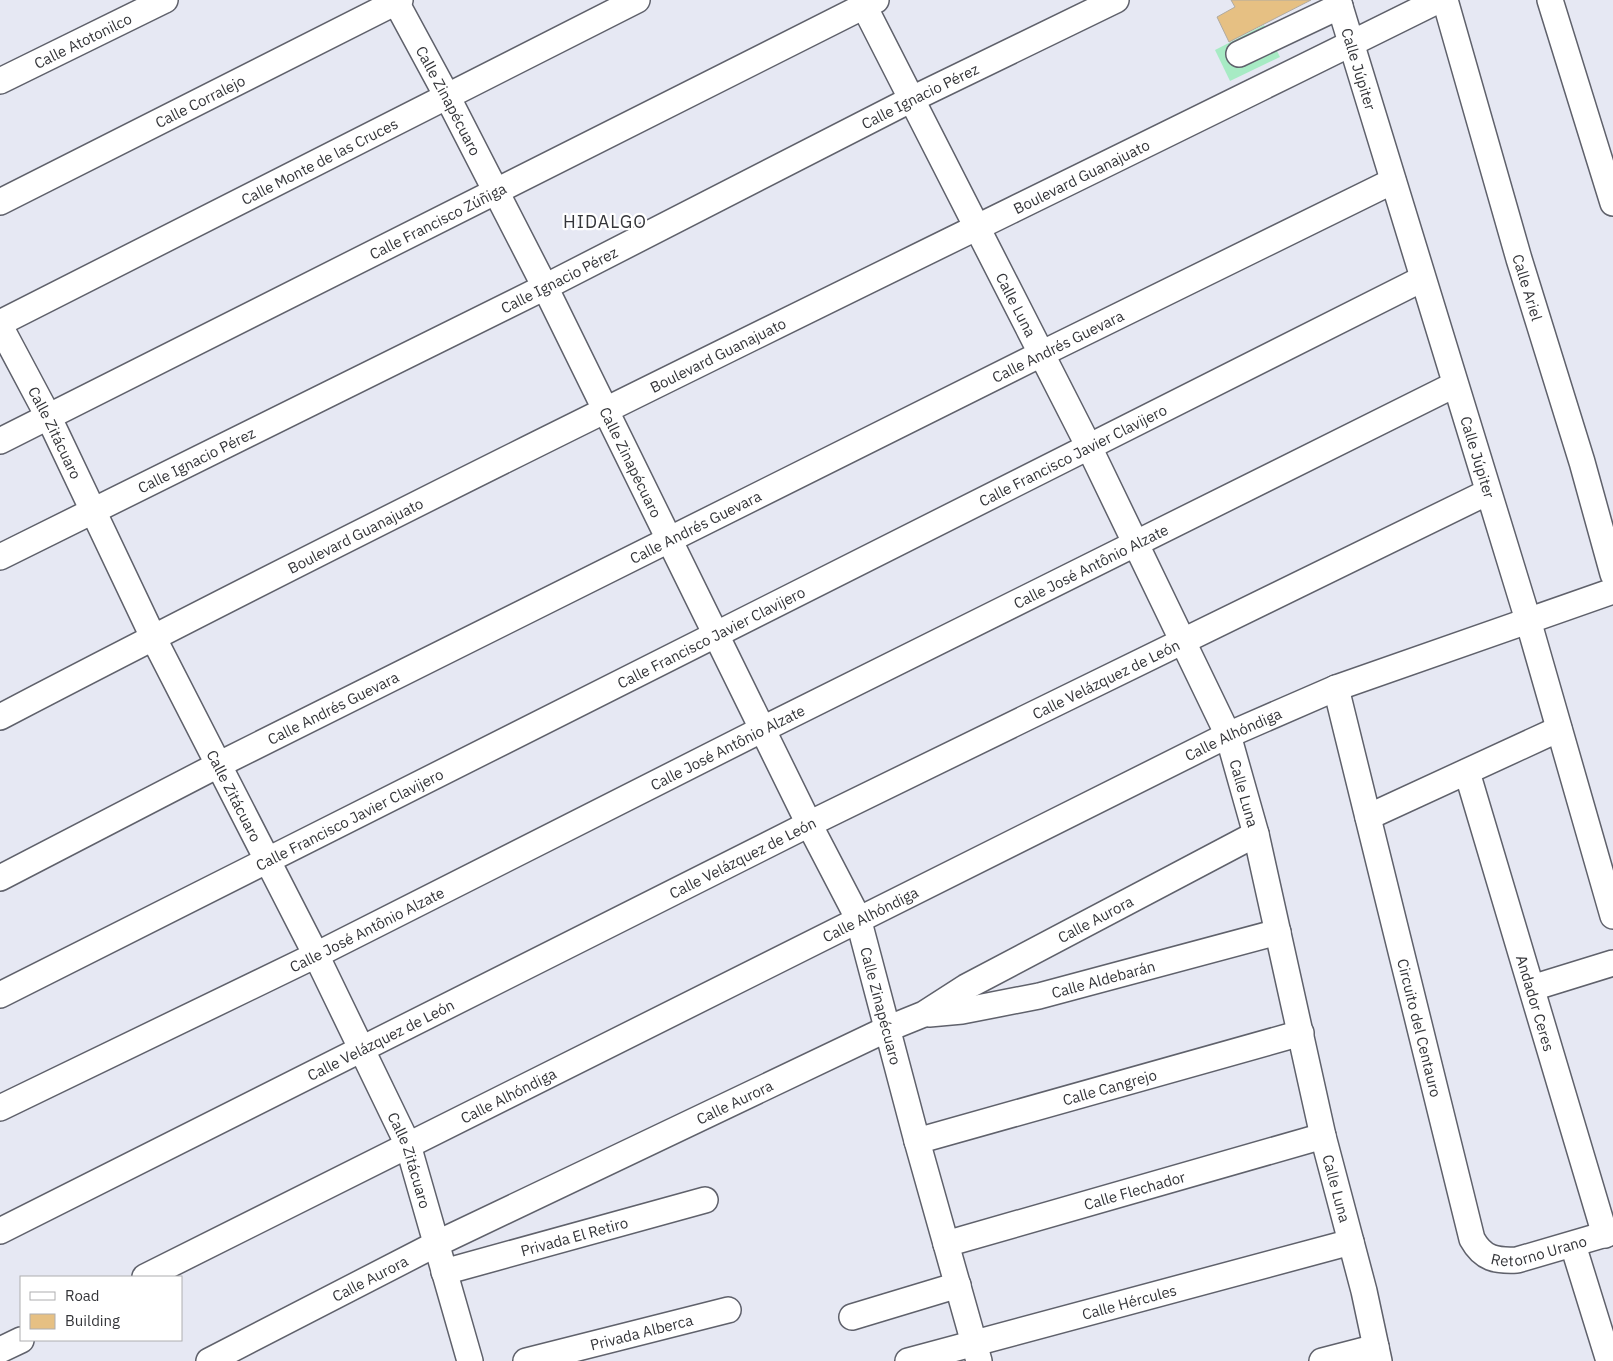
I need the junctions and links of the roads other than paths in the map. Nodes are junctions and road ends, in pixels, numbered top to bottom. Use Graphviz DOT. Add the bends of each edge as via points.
graph roads {
  1 [pos="166,0"];
  2 [pos="637,0"];
  3 [pos="1116,0"];
  4 [pos="1439,0"];
  5 [pos="1445,0"];
  6 [pos="1550,0"];
  7 [pos="397,1"];
  8 [pos="867,2"];
  9 [pos="1339,3"];
  10 [pos="1352,43"];
  11 [pos="1239,54"];
  12 [pos="0,81"];
  13 [pos="448,98"];
  14 [pos="910,100"];
  15 [pos="1393,181"];
  16 [pos="495,192"];
  17 [pos="0,202"];
  18 [pos="1613,203"];
  19 [pos="976,226"];
  20 [pos="1422,279"];
  21 [pos="544,286"];
  22 [pos="0,325"];
  23 [pos="1041,354"];
  24 [pos="1454,385"];
  25 [pos="606,410"];
  26 [pos="48,418"];
  27 [pos="0,441"];
  28 [pos="1088,447"];
  29 [pos="1488,492"];
  30 [pos="94,510"];
  31 [pos="670,540"];
  32 [pos="1136,542"];
  33 [pos="0,557"];
  34 [pos="1613,574"];
  35 [pos="1613,591"];
  36 [pos="1528,620"];
  37 [pos="716,635"];
  38 [pos="153,637"];
  39 [pos="1183,640"];
  40 [pos="1336,688"];
  41 [pos="0,717"];
  42 [pos="763,729"];
  43 [pos="1559,729"];
  44 [pos="1228,735"];
  45 [pos="218,765"];
  46 [pos="1467,772"];
  47 [pos="1368,817"];
  48 [pos="809,824"];
  49 [pos="1256,834"];
  50 [pos="268,861"];
  51 [pos="0,878"];
  52 [pos="1613,916"];
  53 [pos="858,918"];
  54 [pos="1278,932"];
  55 [pos="316,956"];
  56 [pos="1613,963"];
  57 [pos="1532,988"];
  58 [pos="0,995"];
  59 [pos="924,1014"];
  60 [pos="887,1029"];
  61 [pos="1301,1032"];
  62 [pos="362,1050"];
  63 [pos="0,1108"];
  64 [pos="1323,1136"];
  65 [pos="917,1141"];
  66 [pos="408,1144"];
  67 [pos="705,1200"];
  68 [pos="0,1232"];
  69 [pos="1609,1234"];
  70 [pos="1472,1239"];
  71 [pos="1351,1242"];
  72 [pos="436,1244"];
  73 [pos="946,1244"];
  74 [pos="1573,1245"];
  75 [pos="444,1272"];
  76 [pos="147,1276"];
  77 [pos="958,1285"];
  78 [pos="728,1310"];
  79 [pos="852,1317"];
  80 [pos="20,1340"];
  81 [pos="0,1350"];
  82 [pos="977,1352"];
  83 [pos="1377,1354"];
  84 [pos="209,1361"];
  85 [pos="470,1361"];
  86 [pos="526,1361"];
  87 [pos="908,1361"];
  88 [pos="1322,1361"];
  89 [pos="1609,1361"];
  1 -- 12 [label="street, Calle Atotonilco"];
  2 -- 13 [label="street, Calle Monte de las Cruces"];
  3 -- 14 [label="street, Calle Ignacio Pérez"];
  4 -- 10 [label="street, Boulevard Guanajuato"];
  5 -- 34 [label="street, Calle Ariel"];
  6 -- 18 [label="street"];
  7 -- 13 [label="street, Calle Zinapécuaro"];
  7 -- 17 [label="street, Calle Corralejo"];
  8 -- 14 [label="street, Calle Luna"];
  8 -- 16 [label="street, Calle Francisco Zúñiga"];
  9 -- 10 [label="street, Calle Júpiter"];
  9 -- 11 [label="street"];
  10 -- 15 [label="street, Calle Júpiter"];
  10 -- 19 [label="street, Boulevard Guanajuato"];
  13 -- 16 [label="street, Calle Zinapécuaro"];
  13 -- 22 [label="street, Calle Monte de las Cruces"];
  14 -- 19 [label="street, Calle Luna"];
  14 -- 21 [label="street, Calle Ignacio Pérez"];
  15 -- 20 [label="street, Calle Júpiter"];
  15 -- 23 [label="street, Calle Andrés Guevara"];
  16 -- 21 [label="street, Calle Zinapécuaro"];
  16 -- 26 [label="street, Calle Francisco Zúñiga"];
  19 -- 23 [label="street, Calle Luna"];
  19 -- 25 [label="street, Boulevard Guanajuato"];
  20 -- 24 [label="street, Calle Júpiter"];
  20 -- 28 [label="street, Calle Francisco Javier Clavijero"];
  21 -- 25 [label="street, Calle Zinapécuaro"];
  21 -- 30 [label="street, Calle Ignacio Pérez"];
  22 -- 26 [label="street, Calle Zitácuaro"];
  23 -- 28 [label="street, Calle Luna"];
  23 -- 31 [label="street, Calle Andrés Guevara"];
  24 -- 29 [label="street, Calle Júpiter"];
  24 -- 32 [label="street, Calle José Antônio Alzate"];
  25 -- 31 [label="street, Calle Zinapécuaro"];
  25 -- 38 [label="street, Boulevard Guanajuato"];
  26 -- 27 [label="street, Calle Francisco Zúñiga"];
  26 -- 30 [label="street, Calle Zitácuaro"];
  28 -- 32 [label="street, Calle Luna"];
  28 -- 37 [label="street, Calle Francisco Javier Clavijero"];
  29 -- 36 [label="street, Calle Júpiter"];
  29 -- 39 [label="street, Calle Velázquez de León"];
  30 -- 33 [label="street, Calle Ignacio Pérez"];
  30 -- 38 [label="street, Calle Zitácuaro"];
  31 -- 37 [label="street, Calle Zinapécuaro"];
  31 -- 45 [label="street, Calle Andrés Guevara"];
  32 -- 39 [label="street, Calle Luna"];
  32 -- 42 [label="street, Calle José Antônio Alzate"];
  35 -- 36 [label="street, Calle Alhóndiga"];
  36 -- 40 [label="street, Calle Alhóndiga"];
  36 -- 43 [label="street, Calle Júpiter"];
  37 -- 42 [label="street, Calle Zinapécuaro"];
  37 -- 50 [label="street, Calle Francisco Javier Clavijero"];
  38 -- 41 [label="street, Boulevard Guanajuato"];
  38 -- 45 [label="street, Calle Zitácuaro"];
  39 -- 44 [label="street, Calle Luna"];
  39 -- 48 [label="street, Calle Velázquez de León"];
  40 -- 44 [label="street, Calle Alhóndiga"];
  40 -- 47 [label="street, Circuito del Centauro"];
  42 -- 48 [label="street, Calle Zinapécuaro"];
  42 -- 55 [label="street, Calle José Antônio Alzate"];
  43 -- 46 [label="street"];
  43 -- 52 [label="street, Calle Júpiter"];
  44 -- 49 [label="street, Calle Luna"];
  44 -- 53 [label="street, Calle Alhóndiga"];
  45 -- 50 [label="street, Calle Zitácuaro"];
  45 -- 51 [label="street, Calle Andrés Guevara"];
  46 -- 47 [label="street"];
  46 -- 57 [label="street, Andador Ceres"];
  47 -- 70 [label="street, Circuito del Centauro"];
  48 -- 53 [label="street, Calle Zinapécuaro"];
  48 -- 62 [label="street, Calle Velázquez de León"];
  49 -- 54 [label="street, Calle Luna"];
  49 -- 59 [label="street, Calle Aurora" via="966,988"];
  50 -- 55 [label="street, Calle Zitácuaro"];
  50 -- 58 [label="street, Calle Francisco Javier Clavijero"];
  53 -- 60 [label="street, Calle Zinapécuaro"];
  53 -- 66 [label="street, Calle Alhóndiga"];
  54 -- 59 [label="street, Calle Aldebarán" via="1039,996"];
  54 -- 61 [label="street, Calle Luna"];
  55 -- 62 [label="street, Calle Zitácuaro"];
  55 -- 63 [label="street, Calle José Antônio Alzate"];
  56 -- 57 [label="street"];
  57 -- 69 [label="street, Andador Ceres"];
  59 -- 60 [label="street, Calle Aurora"];
  60 -- 65 [label="street, Calle Zinapécuaro"];
  60 -- 72 [label="street, Calle Aurora"];
  61 -- 64 [label="street, Calle Luna"];
  61 -- 65 [label="street, Calle Cangrejo"];
  62 -- 66 [label="street, Calle Zitácuaro"];
  62 -- 68 [label="street, Calle Velázquez de León"];
  64 -- 71 [label="street, Calle Luna"];
  64 -- 73 [label="street, Calle Flechador"];
  65 -- 73 [label="street, Calle Zinapécuaro"];
  66 -- 72 [label="street, Calle Zitácuaro"];
  66 -- 76 [label="street, Calle Alhóndiga"];
  67 -- 75 [label="street, Privada El Retiro"];
  69 -- 74 [label="street, Retorno Urano"];
  70 -- 74 [label="street, Retorno Urano" via="1483,1254 1503,1261"];
  71 -- 82 [label="street, Calle Hércules"];
  71 -- 83 [label="street, Calle Luna"];
  72 -- 75 [label="street, Calle Zitácuaro"];
  72 -- 84 [label="street, Calle Aurora"];
  73 -- 77 [label="street, Calle Zinapécuaro"];
  74 -- 89 [label="street"];
  75 -- 85 [label="street, Calle Zitácuaro"];
  77 -- 79 [label="street"];
  77 -- 82 [label="street, Calle Zinapécuaro"];
  78 -- 86 [label="street, Privada Alberca"];
  80 -- 81 [label="street"];
  82 -- 87 [label="street, Calle Hércules"];
  83 -- 88 [label="street"];
}
